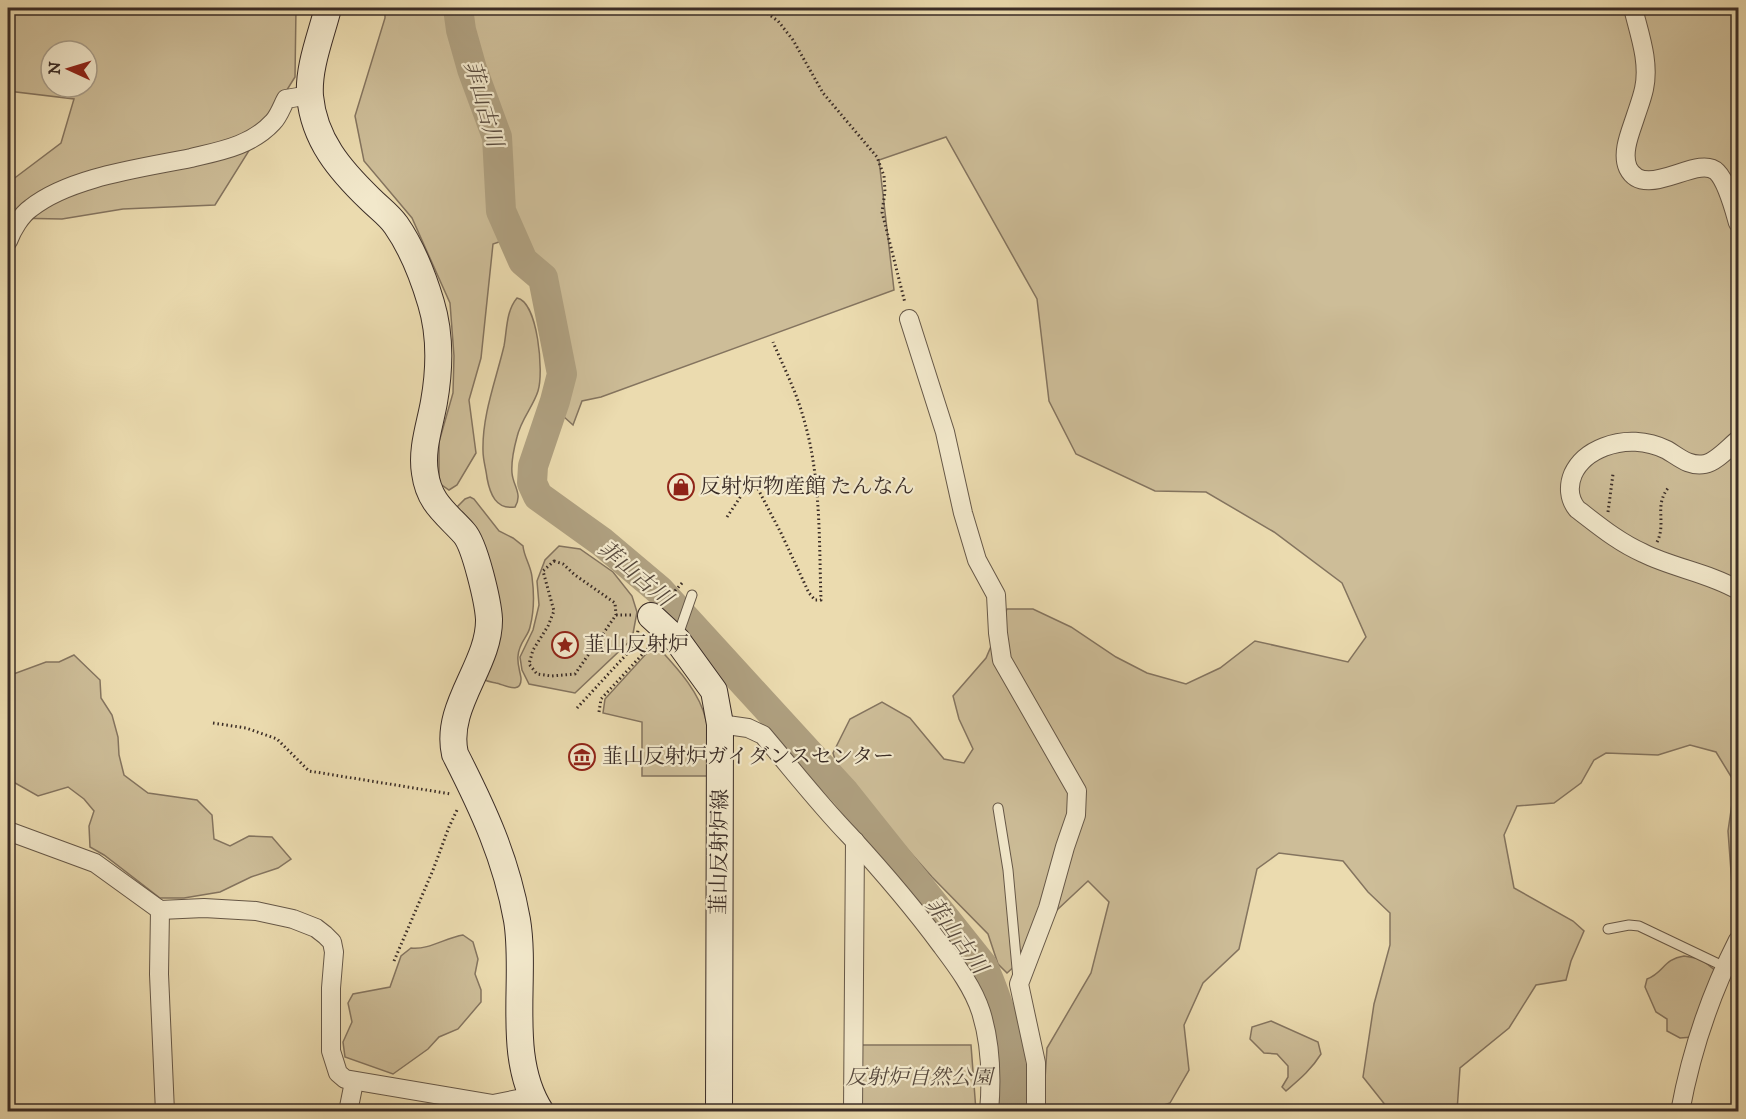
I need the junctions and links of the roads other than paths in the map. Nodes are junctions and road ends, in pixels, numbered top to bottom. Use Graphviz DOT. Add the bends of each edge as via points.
graph roads {
  1 [pos="328,8"];
  2 [pos="1634,8"];
  3 [pos="310,95"];
  4 [pos="1738,223"];
  5 [pos="8,242"];
  6 [pos="909,320"];
  7 [pos="1738,440"];
  8 [pos="1738,590"];
  9 [pos="692,595"];
  10 [pos="667,624"];
  11 [pos="720,724"];
  12 [pos="998,808"];
  13 [pos="8,831"];
  14 [pos="855,841"];
  15 [pos="160,910"];
  16 [pos="1608,929"];
  17 [pos="1738,940"];
  18 [pos="1725,967"];
  19 [pos="1019,984"];
  20 [pos="354,1082"];
  21 [pos="537,1104"];
  22 [pos="165,1112"];
  23 [pos="348,1112"];
  24 [pos="718,1112"];
  25 [pos="853,1112"];
  26 [pos="989,1112"];
  27 [pos="1036,1112"];
  28 [pos="1680,1112"];
  1 -- 3 [label="street"];
  2 -- 4 [label="street" via="1645,56 1645,87 1626,146 1625,162 1630,172 1649,180 1700,168 1714,170 1725,186"];
  3 -- 5 [label="street" via="286,99 274,122 252,139 228,150 106,176 62,190 29,209"];
  3 -- 21 [label="street" via="319,136 331,156 395,223 413,253 437,325 438,375 426,437 424,472 433,498 471,546 489,619 454,726 453,745 472,796 487,816 509,883 517,921 519,1044"];
  6 -- 19 [label="street" via="945,432 977,560 996,594 1002,660 1077,791 1076,815 1048,908"];
  7 -- 8 [label="street" via="1703,464 1686,462 1645,442 1610,445 1578,465 1570,486 1572,503 1607,532 1647,555"];
  9 -- 10 [label="lane"];
  10 -- 11 [label="street, 韮山反射炉線" via="714,691"];
  11 -- 14 [label="street" via="748,728 763,735"];
  11 -- 24 [label="street, 韮山反射炉線"];
  12 -- 19 [label="lane"];
  13 -- 15 [label="street" via="95,863"];
  14 -- 25 [label="street"];
  14 -- 26 [label="street" via="920,917 971,989 987,1037 992,1085"];
  15 -- 20 [label="street" via="256,911 293,919 325,935 334,952 331,1051 338,1073"];
  15 -- 22 [label="street"];
  16 -- 18 [label="lane" via="1639,926"];
  17 -- 18 [label="street"];
  18 -- 28 [label="street" via="1695,1049"];
  19 -- 27 [label="street" via="1036,1063"];
  20 -- 21 [label="street" via="493,1104"];
  20 -- 23 [label="street"];
}
